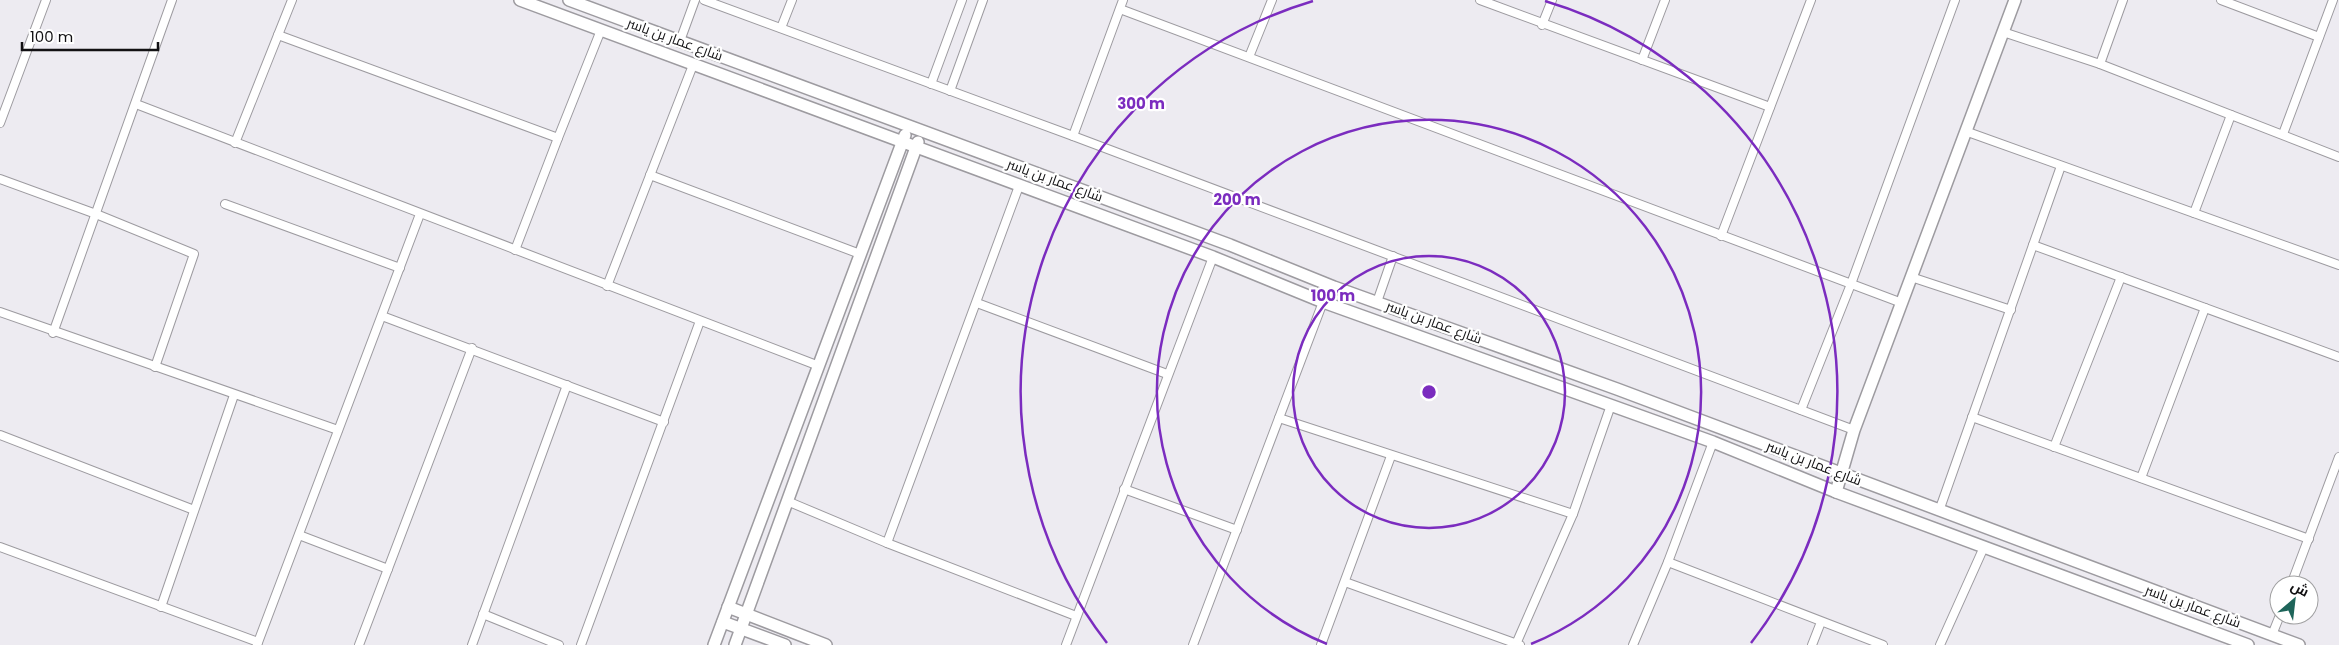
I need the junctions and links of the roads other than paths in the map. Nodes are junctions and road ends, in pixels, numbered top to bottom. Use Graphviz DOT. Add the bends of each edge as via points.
graph roads {
  1 [pos="46,0"];
  2 [pos="172,0"];
  3 [pos="292,0"];
  4 [pos="520,0"];
  5 [pos="569,0"];
  6 [pos="695,0"];
  7 [pos="704,0"];
  8 [pos="792,0"];
  9 [pos="962,0"];
  10 [pos="983,0"];
  11 [pos="1123,0"];
  12 [pos="1272,0"];
  13 [pos="1480,0"];
  14 [pos="1552,0"];
  15 [pos="1665,0"];
  16 [pos="1811,0"];
  17 [pos="1955,0"];
  18 [pos="2015,0"];
  19 [pos="2123,0"];
  20 [pos="2221,0"];
  21 [pos="2333,0"];
  22 [pos="1120,9"];
  23 [pos="1542,25"];
  24 [pos="781,28"];
  25 [pos="602,30"];
  26 [pos="2003,32"];
  27 [pos="278,35"];
  28 [pos="2319,37"];
  29 [pos="680,41"];
  30 [pos="1249,57"];
  31 [pos="1642,60"];
  32 [pos="692,64"];
  33 [pos="2100,64"];
  34 [pos="931,84"];
  35 [pos="950,91"];
  36 [pos="136,104"];
  37 [pos="1770,107"];
  38 [pos="2231,115"];
  39 [pos="0,124"];
  40 [pos="908,126"];
  41 [pos="922,131"];
  42 [pos="1965,131"];
  43 [pos="2283,134"];
  44 [pos="1073,136"];
  45 [pos="558,138"];
  46 [pos="902,142"];
  47 [pos="235,143"];
  48 [pos="916,147"];
  49 [pos="2339,157"];
  50 [pos="2061,166"];
  51 [pos="650,176"];
  52 [pos="0,179"];
  53 [pos="1019,186"];
  54 [pos="224,204"];
  55 [pos="2194,213"];
  56 [pos="96,214"];
  57 [pos="420,214"];
  58 [pos="1721,236"];
  59 [pos="2033,245"];
  60 [pos="514,250"];
  61 [pos="860,254"];
  62 [pos="1394,256"];
  63 [pos="1213,257"];
  64 [pos="2339,265"];
  65 [pos="400,268"];
  66 [pos="1911,277"];
  67 [pos="2121,277"];
  68 [pos="1851,284"];
  69 [pos="608,286"];
  70 [pos="1323,302"];
  71 [pos="1377,302"];
  72 [pos="977,303"];
  73 [pos="1902,303"];
  74 [pos="2205,308"];
  75 [pos="2011,310"];
  76 [pos="0,312"];
  77 [pos="382,316"];
  78 [pos="700,321"];
  79 [pos="53,332"];
  80 [pos="472,348"];
  81 [pos="2339,357"];
  82 [pos="819,366"];
  83 [pos="155,367"];
  84 [pos="1167,374"];
  85 [pos="567,385"];
  86 [pos="234,395"];
  87 [pos="1611,405"];
  88 [pos="1801,410"];
  89 [pos="1972,417"];
  90 [pos="1279,418"];
  91 [pos="664,422"];
  92 [pos="338,430"];
  93 [pos="1854,430"];
  94 [pos="0,435"];
  95 [pos="1713,442"];
  96 [pos="2054,447"];
  97 [pos="1391,456"];
  98 [pos="2339,457"];
  99 [pos="1842,475"];
  100 [pos="2141,478"];
  101 [pos="1124,489"];
  102 [pos="1836,492"];
  103 [pos="787,501"];
  104 [pos="194,510"];
  105 [pos="1938,511"];
  106 [pos="1573,514"];
  107 [pos="1237,530"];
  108 [pos="299,535"];
  109 [pos="2309,539"];
  110 [pos="887,543"];
  111 [pos="0,547"];
  112 [pos="1984,547"];
  113 [pos="1668,562"];
  114 [pos="388,569"];
  115 [pos="2295,575"];
  116 [pos="1345,582"];
  117 [pos="162,607"];
  118 [pos="728,607"];
  119 [pos="483,614"];
  120 [pos="746,614"];
  121 [pos="1076,616"];
  122 [pos="722,622"];
  123 [pos="1821,622"];
  124 [pos="2276,625"];
  125 [pos="741,628"];
  126 [pos="2272,635"];
  127 [pos="258,644"];
  128 [pos="1518,644"];
  129 [pos="359,645"];
  130 [pos="472,645"];
  131 [pos="559,645"];
  132 [pos="581,645"];
  133 [pos="714,645"];
  134 [pos="735,645"];
  135 [pos="785,645"];
  136 [pos="826,645"];
  137 [pos="1066,645"];
  138 [pos="1193,645"];
  139 [pos="1321,645"];
  140 [pos="1633,645"];
  141 [pos="1812,645"];
  142 [pos="1883,645"];
  143 [pos="1940,645"];
  144 [pos="2248,645"];
  145 [pos="2299,645"];
  1 -- 39 [label="street"];
  2 -- 36 [label="street"];
  3 -- 27 [label="street"];
  4 -- 25 [label="street, شارع عمار بن ياسر"];
  5 -- 29 [label="street, شارع عمار بن ياسر"];
  6 -- 29 [label="street"];
  7 -- 24 [label="street"];
  8 -- 24 [label="street"];
  9 -- 34 [label="street"];
  10 -- 35 [label="street"];
  11 -- 22 [label="street"];
  12 -- 30 [label="street"];
  13 -- 23 [label="street"];
  14 -- 23 [label="street"];
  15 -- 31 [label="street"];
  16 -- 37 [label="street"];
  17 -- 68 [label="street"];
  18 -- 26 [label="street"];
  19 -- 33 [label="street"];
  20 -- 28 [label="street"];
  21 -- 28 [label="street"];
  22 -- 30 [label="street"];
  22 -- 44 [label="street"];
  23 -- 31 [label="street"];
  24 -- 34 [label="street"];
  25 -- 32 [label="street, شارع عمار بن ياسر"];
  25 -- 45 [label="street"];
  26 -- 33 [label="street"];
  26 -- 42 [label="street"];
  27 -- 45 [label="street"];
  27 -- 47 [label="street"];
  28 -- 43 [label="street"];
  29 -- 40 [label="street, شارع عمار بن ياسر"];
  30 -- 58 [label="street"];
  31 -- 37 [label="street"];
  32 -- 46 [label="street, شارع عمار بن ياسر"];
  32 -- 51 [label="street"];
  33 -- 38 [label="street"];
  34 -- 35 [label="street"];
  35 -- 44 [label="street"];
  36 -- 47 [label="street"];
  36 -- 56 [label="street"];
  37 -- 58 [label="street"];
  38 -- 43 [label="street"];
  38 -- 55 [label="street"];
  40 -- 41 [label="street, شارع عمار بن ياسر"];
  40 -- 46 [label="street"];
  41 -- 48 [label="street"];
  41 -- 71 [label="street, شارع عمار بن ياسر"];
  42 -- 50 [label="street"];
  42 -- 66 [label="street"];
  43 -- 49 [label="street"];
  44 -- 62 [label="street"];
  45 -- 60 [label="street"];
  46 -- 48 [label="street, شارع عمار بن ياسر"];
  46 -- 61 [label="street"];
  47 -- 57 [label="street"];
  48 -- 53 [label="street, شارع عمار بن ياسر"];
  48 -- 103 [label="street"];
  50 -- 55 [label="street"];
  50 -- 59 [label="street"];
  51 -- 61 [label="street"];
  51 -- 69 [label="street"];
  52 -- 56 [label="street"];
  53 -- 63 [label="street, شارع عمار بن ياسر"];
  53 -- 72 [label="street"];
  54 -- 65 [label="street"];
  55 -- 64 [label="street"];
  56 -- 79 [label="street"];
  56 -- 83 [label="street" via="194,254"];
  57 -- 60 [label="street"];
  57 -- 65 [label="street"];
  58 -- 68 [label="street"];
  59 -- 67 [label="street"];
  59 -- 75 [label="street"];
  60 -- 69 [label="street"];
  61 -- 82 [label="street"];
  62 -- 71 [label="street"];
  62 -- 88 [label="street"];
  63 -- 70 [label="street, شارع عمار بن ياسر"];
  63 -- 84 [label="street"];
  65 -- 77 [label="street"];
  66 -- 73 [label="street"];
  66 -- 75 [label="street"];
  67 -- 74 [label="street"];
  67 -- 96 [label="street"];
  68 -- 73 [label="street"];
  68 -- 88 [label="street"];
  69 -- 78 [label="street"];
  70 -- 87 [label="street, شارع عمار بن ياسر"];
  70 -- 90 [label="street"];
  71 -- 99 [label="street, شارع عمار بن ياسر" via="1697,418"];
  72 -- 84 [label="street"];
  72 -- 110 [label="street"];
  73 -- 93 [label="street"];
  74 -- 81 [label="street"];
  74 -- 100 [label="street"];
  75 -- 89 [label="street"];
  76 -- 79 [label="street"];
  77 -- 80 [label="street"];
  77 -- 92 [label="street"];
  78 -- 82 [label="street"];
  78 -- 91 [label="street"];
  79 -- 83 [label="street"];
  80 -- 85 [label="street"];
  80 -- 114 [label="street"];
  82 -- 118 [label="street"];
  83 -- 86 [label="street"];
  84 -- 101 [label="street"];
  85 -- 91 [label="street"];
  85 -- 119 [label="street"];
  86 -- 92 [label="street"];
  86 -- 104 [label="street"];
  87 -- 95 [label="street, شارع عمار بن ياسر"];
  87 -- 106 [label="street"];
  88 -- 93 [label="street"];
  89 -- 96 [label="street"];
  89 -- 105 [label="street"];
  90 -- 97 [label="street"];
  90 -- 107 [label="street"];
  91 -- 132 [label="street"];
  92 -- 108 [label="street"];
  93 -- 99 [label="street"];
  94 -- 104 [label="street"];
  95 -- 102 [label="street, شارع عمار بن ياسر"];
  95 -- 113 [label="street"];
  96 -- 100 [label="street"];
  97 -- 106 [label="street"];
  97 -- 116 [label="street"];
  98 -- 109 [label="street"];
  99 -- 102 [label="street"];
  99 -- 105 [label="street, شارع عمار بن ياسر"];
  100 -- 109 [label="street"];
  101 -- 107 [label="street"];
  101 -- 121 [label="street"];
  102 -- 112 [label="street, شارع عمار بن ياسر"];
  103 -- 110 [label="street"];
  103 -- 120 [label="street"];
  104 -- 117 [label="street"];
  105 -- 126 [label="street, شارع عمار بن ياسر"];
  106 -- 128 [label="street"];
  107 -- 138 [label="street"];
  108 -- 114 [label="street"];
  108 -- 127 [label="street"];
  109 -- 115 [label="street"];
  110 -- 121 [label="street"];
  111 -- 117 [label="street"];
  112 -- 143 [label="street"];
  112 -- 144 [label="street, شارع عمار بن ياسر"];
  113 -- 123 [label="street"];
  113 -- 140 [label="street"];
  114 -- 129 [label="street"];
  116 -- 128 [label="street"];
  116 -- 139 [label="street"];
  117 -- 127 [label="street"];
  118 -- 120 [label="street"];
  118 -- 122 [label="street"];
  119 -- 130 [label="street"];
  119 -- 131 [label="street"];
  120 -- 125 [label="street"];
  120 -- 136 [label="street"];
  121 -- 137 [label="street"];
  122 -- 125 [label="street"];
  122 -- 133 [label="street"];
  123 -- 141 [label="street"];
  123 -- 142 [label="street"];
  124 -- 126 [label="street"];
  125 -- 134 [label="street"];
  125 -- 135 [label="street"];
  126 -- 145 [label="street, شارع عمار بن ياسر"];
}
